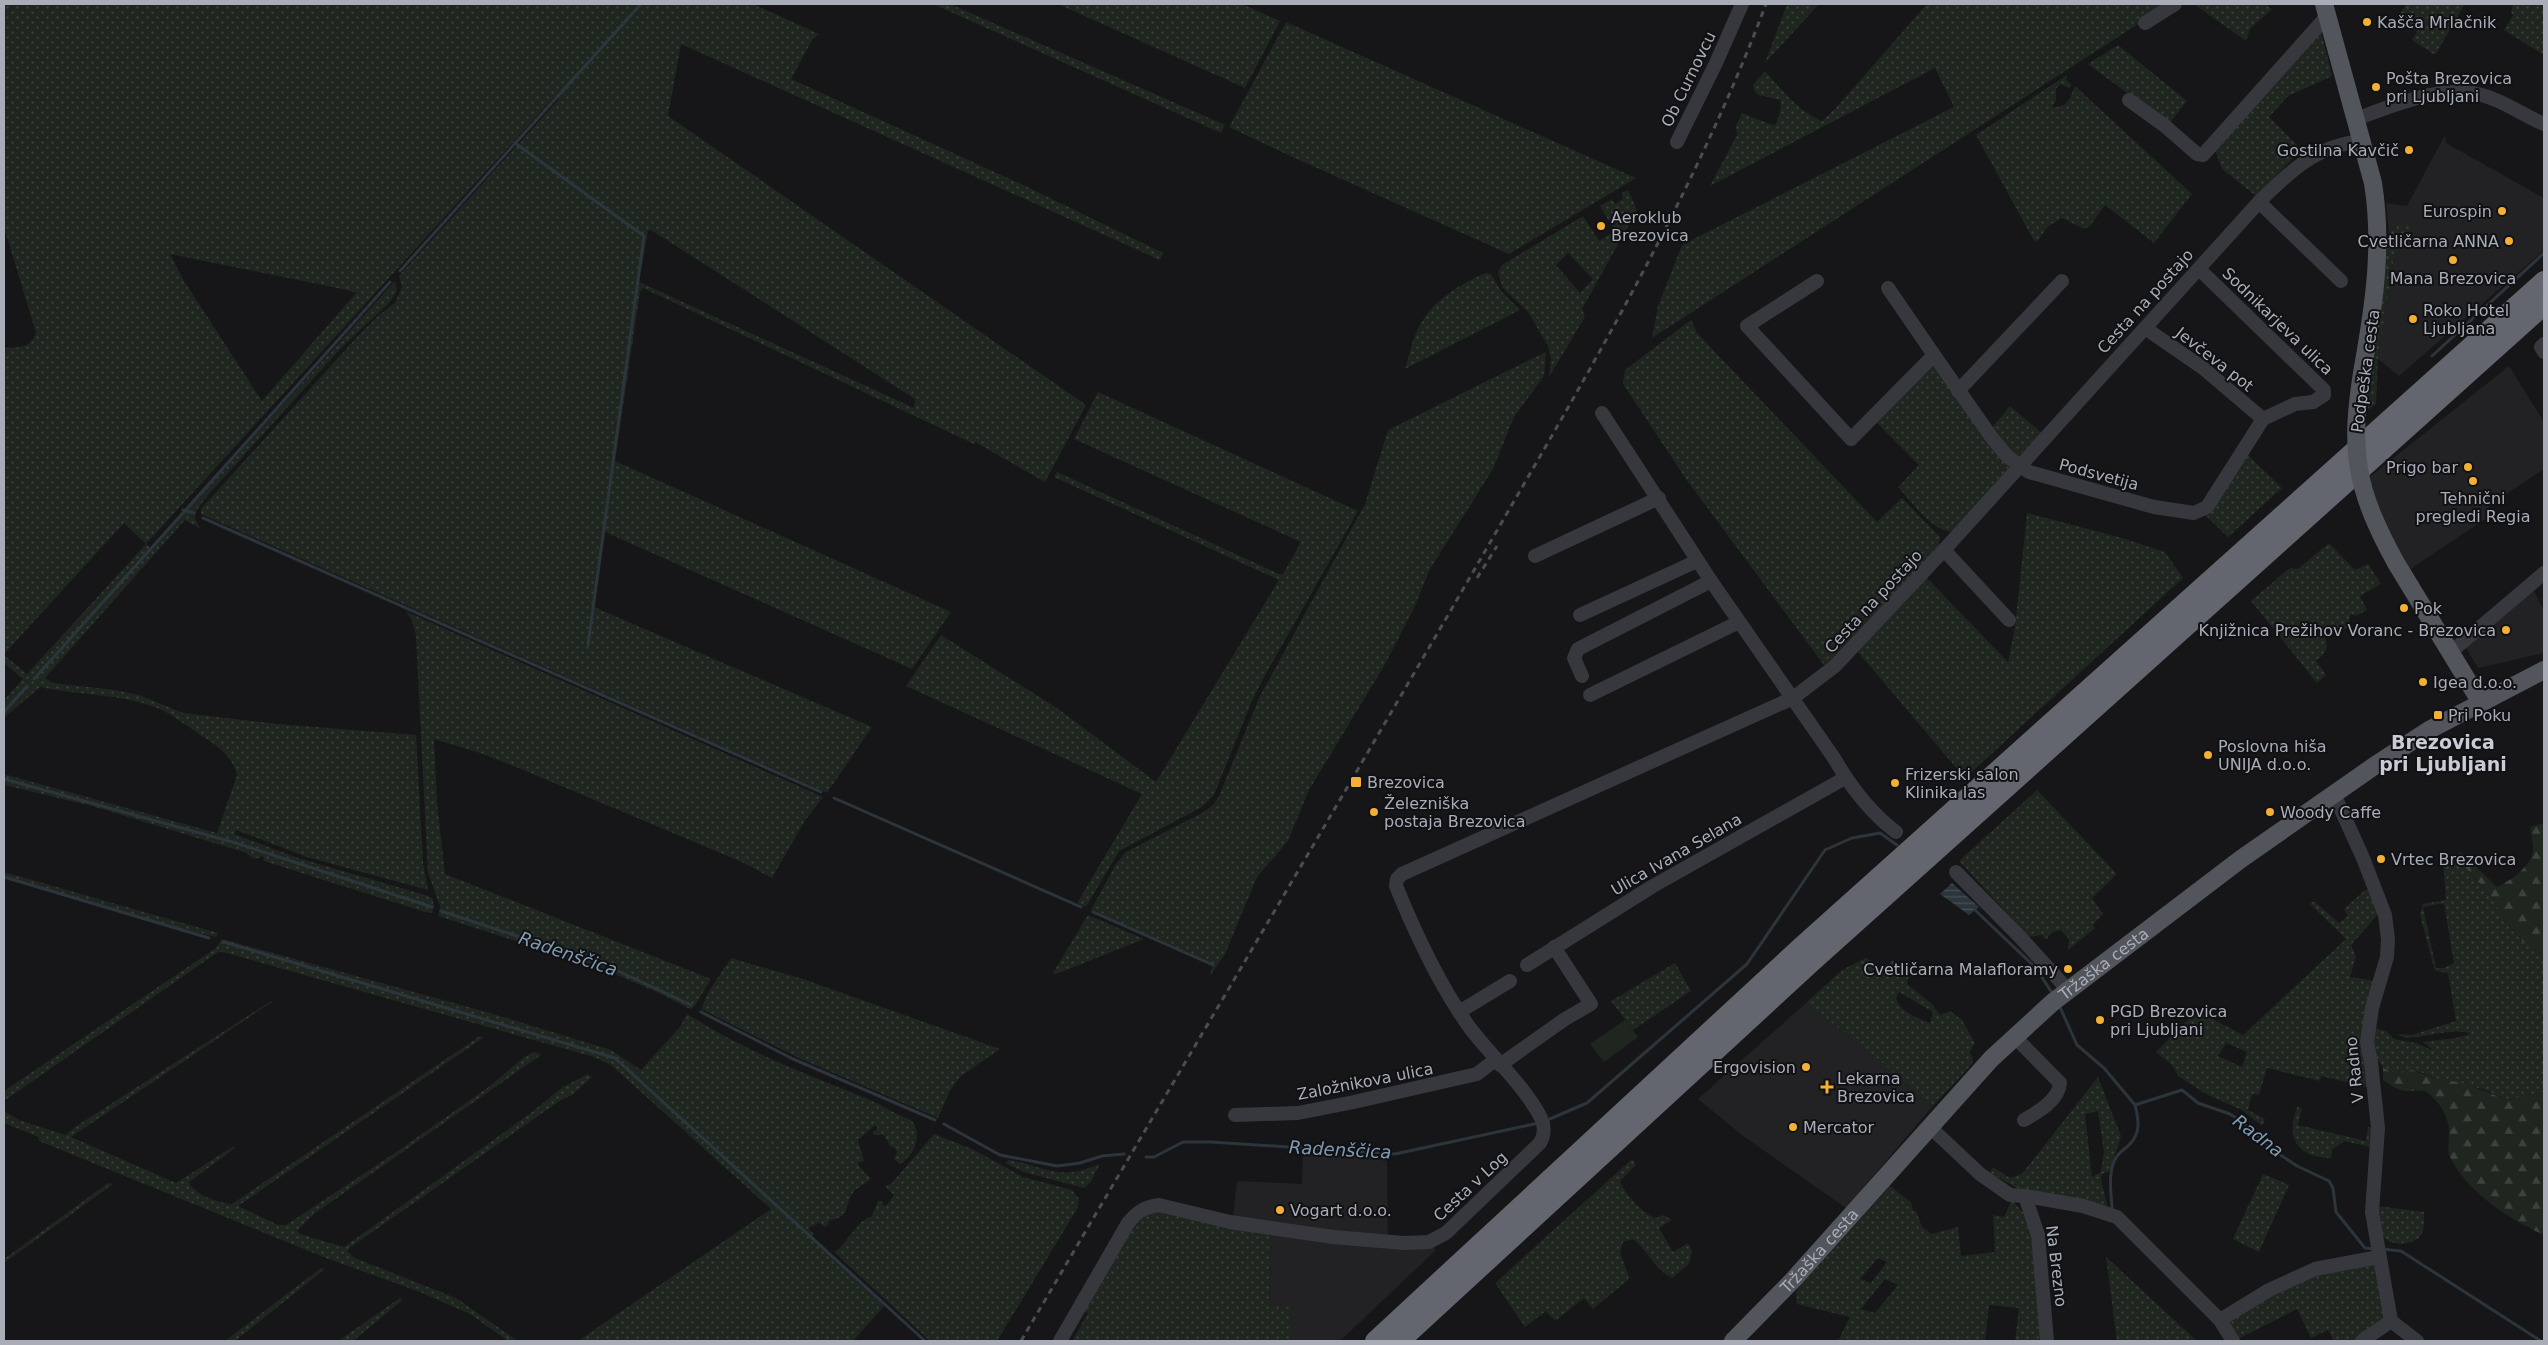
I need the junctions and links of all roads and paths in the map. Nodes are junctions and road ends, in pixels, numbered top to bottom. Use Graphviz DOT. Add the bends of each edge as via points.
graph roads {
  1 [pos="1742,4"];
  2 [pos="2175,4"];
  3 [pos="2325,10"];
  4 [pos="2145,23"];
  5 [pos="2129,100"];
  6 [pos="2356,119"];
  7 [pos="2544,124"];
  8 [pos="2362,141"];
  9 [pos="1676,142"];
  10 [pos="2259,202"];
  11 [pos="2199,269"];
  12 [pos="1817,281"];
  13 [pos="2062,281"];
  14 [pos="2341,281"];
  15 [pos="2544,281"];
  16 [pos="1888,288"];
  17 [pos="2544,305"];
  18 [pos="2145,328"];
  19 [pos="2544,344"];
  20 [pos="2544,352"];
  21 [pos="1934,355"];
  22 [pos="1958,391"];
  23 [pos="1602,413"];
  24 [pos="2263,419"];
  25 [pos="2020,466"];
  26 [pos="1659,498"];
  27 [pos="1944,550"];
  28 [pos="1535,556"];
  29 [pos="1697,560"];
  30 [pos="2544,573"];
  31 [pos="1711,581"];
  32 [pos="1580,616"];
  33 [pos="2009,620"];
  34 [pos="1739,622"];
  35 [pos="2450,652"];
  36 [pos="2544,670"];
  37 [pos="1582,676"];
  38 [pos="1590,695"];
  39 [pos="1793,698"];
  40 [pos="2480,702"];
  41 [pos="1845,778"];
  42 [pos="2334,794"];
  43 [pos="1896,832"];
  44 [pos="1956,872"];
  45 [pos="1554,947"];
  46 [pos="1527,965"];
  47 [pos="1510,981"];
  48 [pos="2060,996"];
  49 [pos="1459,1012"];
  50 [pos="2014,1036"];
  51 [pos="1498,1063"];
  52 [pos="1235,1115"];
  53 [pos="2024,1120"];
  54 [pos="1930,1126"];
  55 [pos="2025,1196"];
  56 [pos="2379,1257"];
  57 [pos="2220,1320"];
  58 [pos="2392,1322"];
  59 [pos="1396,1333"];
  60 [pos="1060,1341"];
  61 [pos="1362,1341"];
  62 [pos="1375,1341"];
  63 [pos="1733,1341"];
  64 [pos="2047,1341"];
  65 [pos="2233,1341"];
  66 [pos="2362,1341"];
  67 [pos="2417,1341"];
  1 -- 9 [label="street, Ob Curnovcu"];
  2 -- 4 [label="street"];
  3 -- 5 [label="street, Podpeška cesta" via="2204,155 2197,154"];
  3 -- 6 [label="main road, Podpeška cesta"];
  6 -- 7 [label="street" via="2422,97 2466,91 2487,96"];
  6 -- 8 [label="main road, Podpeška cesta"];
  8 -- 10 [label="street, Cesta na postajo" via="2338,145 2306,159"];
  8 -- 35 [label="main road, Podpeška cesta, bridge" via="2374,192 2379,243 2374,303 2355,414 2356,459 2370,510 2396,563"];
  10 -- 11 [label="street, Cesta na postajo"];
  10 -- 14 [label="street"];
  11 -- 18 [label="street, Cesta na postajo"];
  11 -- 24 [label="street, Sodnikarjeva ulica" via="2324,390 2320,399 2295,404"];
  12 -- 21 [label="street" via="1747,326 1851,439"];
  13 -- 22 [label="street"];
  15 -- 59 [label="highway" via="1796,952"];
  16 -- 21 [label="street, Podsvetija"];
  17 -- 59 [label="highway"];
  18 -- 24 [label="street, Jevčeva pot" via="2203,368"];
  18 -- 25 [label="street, Cesta na postajo"];
  19 -- 20 [label="street" via="2541,347"];
  21 -- 22 [label="street, Podsvetija"];
  22 -- 25 [label="street, Podsvetija" via="1992,438"];
  23 -- 26 [label="street"];
  24 -- 25 [label="street, Podsvetija" via="2207,507 2194,513 2154,507 2049,479"];
  25 -- 27 [label="street, Cesta na postajo"];
  26 -- 28 [label="street"];
  26 -- 29 [label="street"];
  27 -- 33 [label="street"];
  27 -- 39 [label="street, Cesta na postajo" via="1835,666"];
  29 -- 31 [label="street"];
  29 -- 32 [label="street"];
  30 -- 35 [label="street"];
  31 -- 34 [label="street"];
  31 -- 37 [label="street" via="1578,649 1574,658"];
  34 -- 38 [label="street"];
  34 -- 39 [label="street"];
  35 -- 40 [label="main road, Podpeška cesta"];
  36 -- 40 [label="main road, Tržaška cesta"];
  39 -- 41 [label="street"];
  39 -- 49 [label="street, Cesta na postajo" via="1402,874 1396,886 1413,927"];
  40 -- 42 [label="main road, Tržaška cesta" via="2429,730"];
  41 -- 43 [label="street"];
  41 -- 45 [label="street, Ulica Ivana Selana" via="1653,886"];
  42 -- 48 [label="main road, Tržaška cesta" via="2241,859"];
  42 -- 56 [label="street, V Radno" via="2364,858 2385,915 2388,939 2387,957 2372,1008 2367,1042 2378,1128 2372,1212"];
  44 -- 48 [label="street" via="2021,938"];
  45 -- 46 [label="street, Ulica Ivana Selana"];
  45 -- 51 [label="street, Založnikova ulica" via="1591,1004"];
  47 -- 49 [label="street"];
  48 -- 50 [label="main road, Tržaška cesta"];
  49 -- 51 [label="street"];
  50 -- 53 [label="street" via="2060,1083 2060,1089 2050,1101"];
  50 -- 54 [label="main road, Tržaška cesta"];
  51 -- 52 [label="street, Založnikova ulica" via="1477,1074 1298,1114"];
  51 -- 60 [label="street, Cesta v Log" via="1543,1123 1540,1143 1446,1233 1429,1242 1404,1243 1274,1229 1159,1205 1142,1209 1128,1223"];
  54 -- 55 [label="street" via="1980,1174 2010,1196"];
  54 -- 63 [label="main road, Tržaška cesta" via="1787,1288"];
  55 -- 57 [label="street" via="2083,1206 2117,1217"];
  55 -- 64 [label="street, Na Brezno" via="2038,1235"];
  56 -- 57 [label="street" via="2315,1269 2269,1290"];
  56 -- 58 [label="street, V Radno"];
  57 -- 65 [label="street"];
  58 -- 66 [label="street"];
  58 -- 67 [label="street"];
  59 -- 61 [label="highway" via="1377,1330"];
  59 -- 62 [label="highway"];
}
